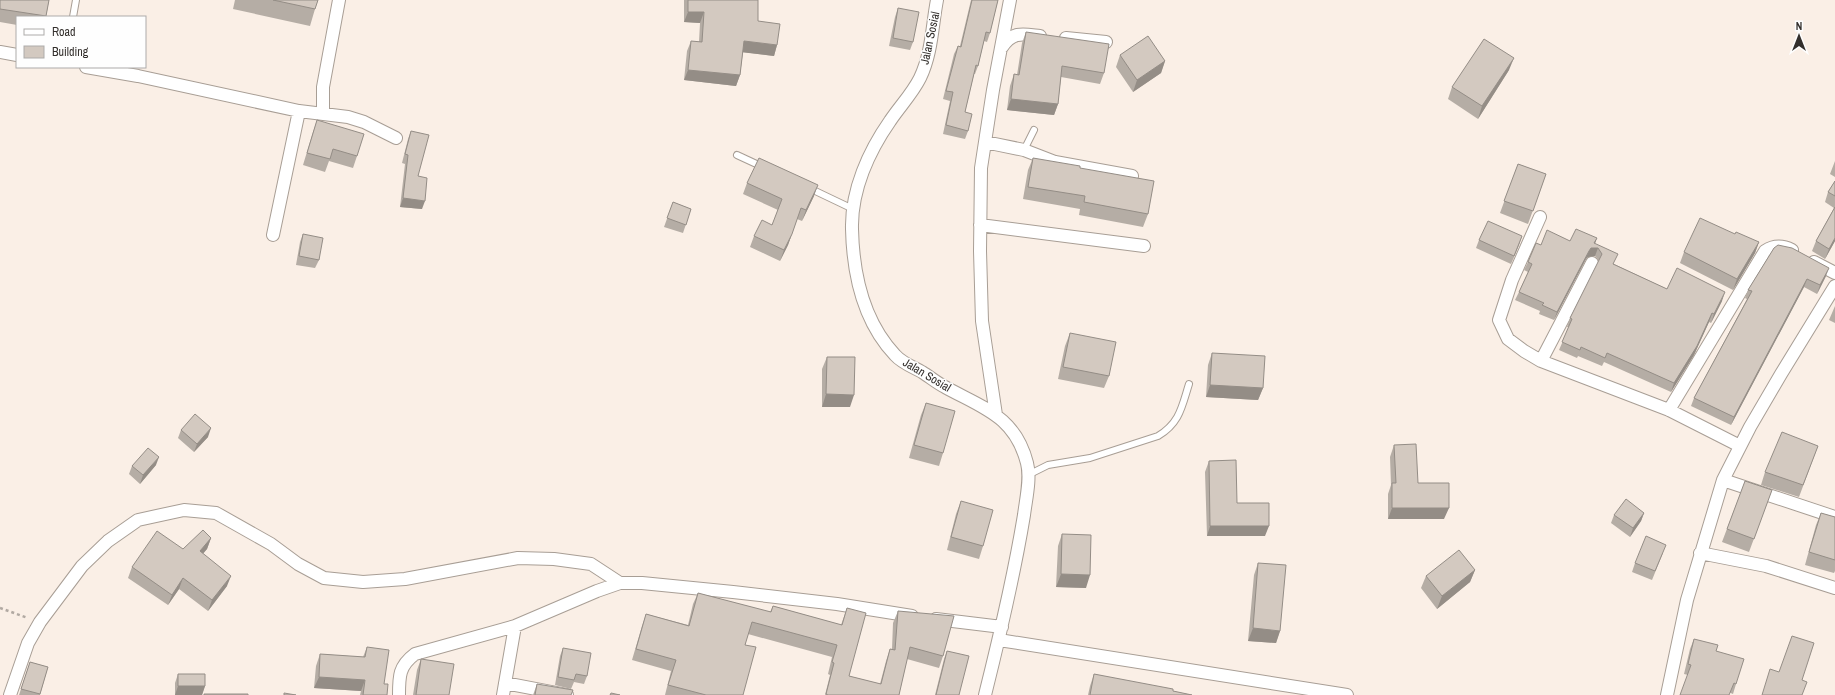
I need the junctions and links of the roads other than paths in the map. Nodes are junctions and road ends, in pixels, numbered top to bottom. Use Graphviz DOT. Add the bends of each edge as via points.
graph roads {
  1 [pos="76,0"];
  2 [pos="339,0"];
  3 [pos="937,0"];
  4 [pos="1010,0"];
  5 [pos="73,16"];
  6 [pos="1106,42"];
  7 [pos="1000,50"];
  8 [pos="0,52"];
  9 [pos="16,55"];
  10 [pos="92,68"];
  11 [pos="299,111"];
  12 [pos="323,113"];
  13 [pos="1034,130"];
  14 [pos="396,138"];
  15 [pos="985,142"];
  16 [pos="1024,150"];
  17 [pos="738,155"];
  18 [pos="766,168"];
  19 [pos="1132,176"];
  20 [pos="802,185"];
  21 [pos="853,209"];
  22 [pos="1540,217"];
  23 [pos="980,225"];
  24 [pos="273,235"];
  25 [pos="1144,246"];
  26 [pos="1592,263"];
  27 [pos="1835,273"];
  28 [pos="1835,286"];
  29 [pos="1542,361"];
  30 [pos="1189,384"];
  31 [pos="1669,410"];
  32 [pos="996,415"];
  33 [pos="1740,446"];
  34 [pos="1028,475"];
  35 [pos="1723,480"];
  36 [pos="1835,517"];
  37 [pos="1700,553"];
  38 [pos="620,583"];
  39 [pos="1835,588"];
  40 [pos="515,626"];
  41 [pos="1002,627"];
  42 [pos="999,640"];
  43 [pos="504,689"];
  44 [pos="10,695"];
  45 [pos="398,695"];
  46 [pos="566,695"];
  47 [pos="985,695"];
  48 [pos="1347,695"];
  49 [pos="1667,695"];
  1 -- 5 [label="lane"];
  2 -- 12 [label="street" via="323,87"];
  3 -- 21 [label="street, Jalan Sosial" via="926,64 913,90 873,148 857,190"];
  4 -- 7 [label="street"];
  6 -- 7 [label="street" via="1018,34 1008,38"];
  7 -- 15 [label="street"];
  8 -- 9 [label="street"];
  10 -- 11 [label="street"];
  11 -- 12 [label="street"];
  11 -- 24 [label="street"];
  12 -- 14 [label="street" via="364,122"];
  13 -- 16 [label="lane"];
  15 -- 16 [label="street"];
  15 -- 23 [label="street" via="981,168"];
  16 -- 19 [label="street" via="1056,162"];
  17 -- 18 [label="lane"];
  20 -- 21 [label="lane"];
  21 -- 32 [label="street, Jalan Sosial" via="852,234 859,285 879,334 895,356 905,363"];
  22 -- 29 [label="street" via="1512,280 1499,320 1508,339"];
  23 -- 25 [label="street"];
  23 -- 32 [label="street" via="982,321"];
  26 -- 29 [label="street"];
  27 -- 31 [label="street" via="1788,248 1772,246 1765,251 1731,298"];
  28 -- 33 [label="street"];
  29 -- 31 [label="street"];
  30 -- 34 [label="lane" via="1177,420 1158,436 1090,458 1048,466"];
  31 -- 33 [label="street"];
  32 -- 34 [label="street, Jalan Sosial" via="1008,424 1017,438 1028,464"];
  33 -- 35 [label="street"];
  34 -- 41 [label="street, Jalan Sosial" via="1020,537"];
  35 -- 36 [label="street"];
  35 -- 37 [label="street"];
  37 -- 39 [label="street" via="1766,566"];
  37 -- 49 [label="street" via="1680,630"];
  38 -- 40 [label="street" via="597,590"];
  38 -- 41 [label="street" via="642,583 838,604"];
  38 -- 44 [label="street" via="591,564 518,558 398,579 363,582 324,578 298,564 271,544 216,514 184,510 138,520 108,541 82,566 40,622 28,643"];
  40 -- 43 [label="street"];
  40 -- 45 [label="street" via="416,654 404,663 399,678"];
  41 -- 42 [label="street, Jalan Sosial"];
  42 -- 47 [label="street, Jalan Sosial"];
  42 -- 48 [label="street"];
  43 -- 46 [label="street"];
}
